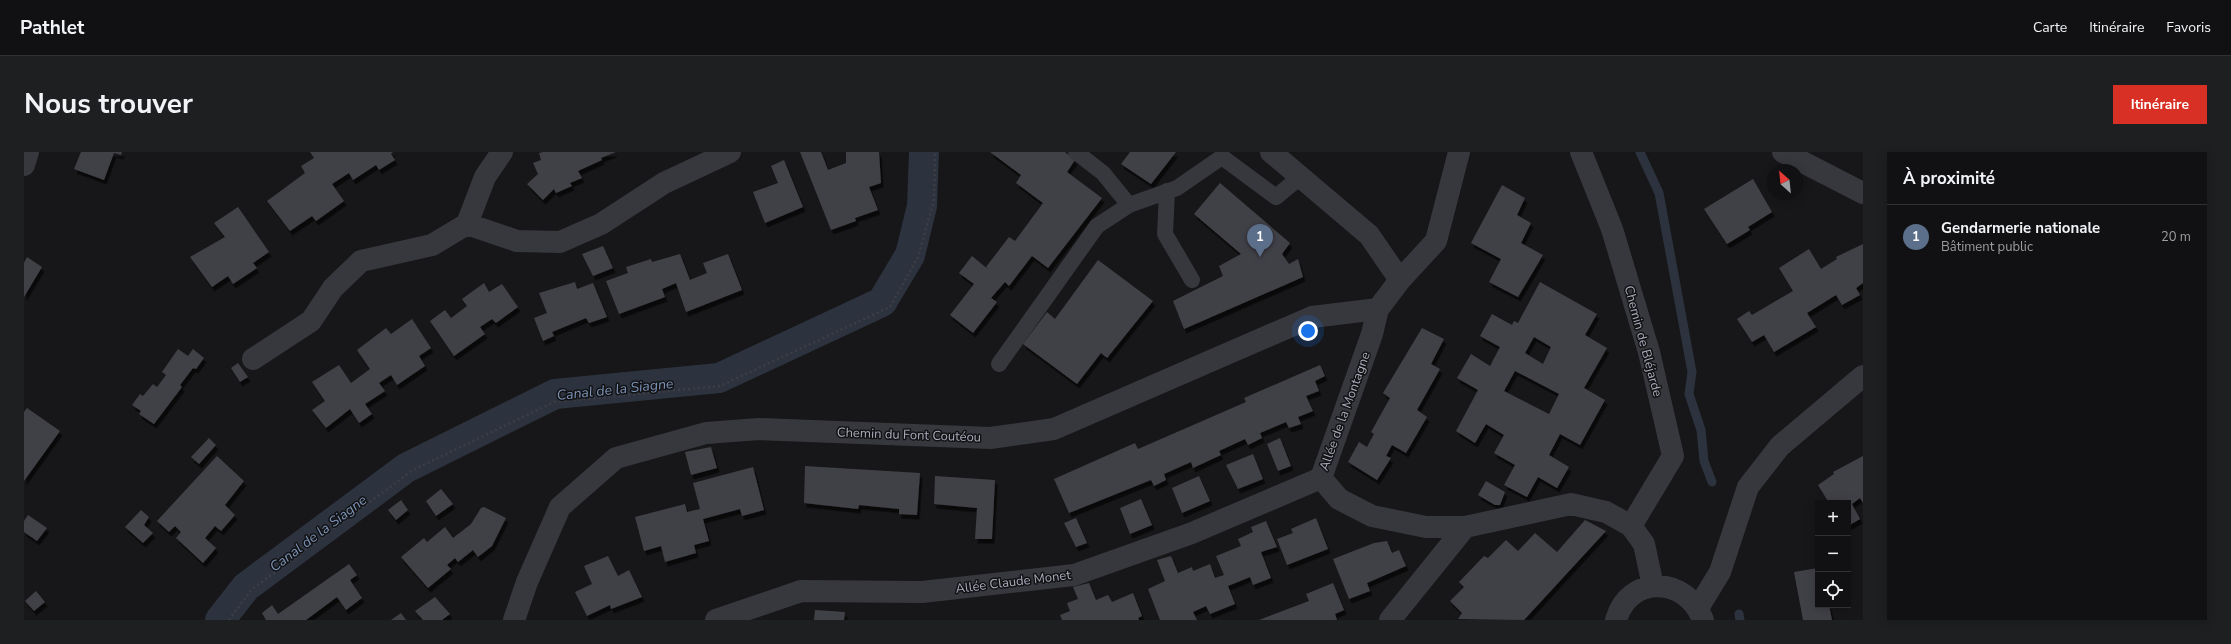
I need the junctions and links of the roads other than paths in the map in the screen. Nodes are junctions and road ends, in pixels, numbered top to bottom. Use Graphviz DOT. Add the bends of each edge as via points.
graph roads {
  1 [pos="28,152"];
  2 [pos="502,152"];
  3 [pos="730,152"];
  4 [pos="1076,152"];
  5 [pos="1271,152"];
  6 [pos="1460,152"];
  7 [pos="1581,152"];
  8 [pos="1783,152"];
  9 [pos="24,165"];
  10 [pos="1300,176"];
  11 [pos="1166,192"];
  12 [pos="1863,193"];
  13 [pos="1129,205"];
  14 [pos="467,224"];
  15 [pos="1192,280"];
  16 [pos="1400,280"];
  17 [pos="1378,309"];
  18 [pos="253,359"];
  19 [pos="999,364"];
  20 [pos="1863,376"];
  21 [pos="1321,478"];
  22 [pos="1631,526"];
  23 [pos="1465,527"];
  24 [pos="1653,586"];
  25 [pos="1700,614"];
  26 [pos="514,620"];
  27 [pos="716,620"];
  28 [pos="1390,620"];
  29 [pos="1616,620"];
  1 -- 9 [label="street"];
  2 -- 14 [label="street" via="485,177"];
  3 -- 14 [label="street" via="664,182 602,224 560,242 517,241"];
  4 -- 13 [label="lane" via="1103,173"];
  5 -- 10 [label="street"];
  6 -- 16 [label="street" via="1436,241"];
  7 -- 22 [label="street, Chemin de Bléjarde" via="1610,222 1650,352 1673,456"];
  8 -- 12 [label="street"];
  10 -- 11 [label="lane" via="1276,197 1222,157 1178,188"];
  10 -- 16 [label="street" via="1369,235"];
  11 -- 13 [label="lane"];
  11 -- 15 [label="lane" via="1165,234"];
  13 -- 19 [label="lane" via="1097,226"];
  14 -- 18 [label="street" via="432,245 361,261 333,288 311,320"];
  16 -- 17 [label="street"];
  17 -- 21 [label="street, Allée de la Montagne" via="1372,334"];
  17 -- 26 [label="street, Chemin du Font Coutéou" via="1312,317 1054,429 990,438 759,429 706,433 616,458 560,507 527,582"];
  20 -- 25 [label="street" via="1780,446 1748,487 1720,572"];
  21 -- 23 [label="street, Allée de la Montagne" via="1339,499 1372,516 1426,527"];
  21 -- 27 [label="street, Allée Claude Monet" via="1192,533 1074,574 922,592 800,591"];
  22 -- 23 [label="street, Allée de la Montagne" via="1606,512 1571,504"];
  22 -- 24 [label="street, Allée de la Montagne" via="1644,544"];
  23 -- 28 [label="street"];
  24 -- 25 [label="street" via="1679,590 1690,598"];
  24 -- 29 [label="street" via="1632,595 1624,603"];
}
